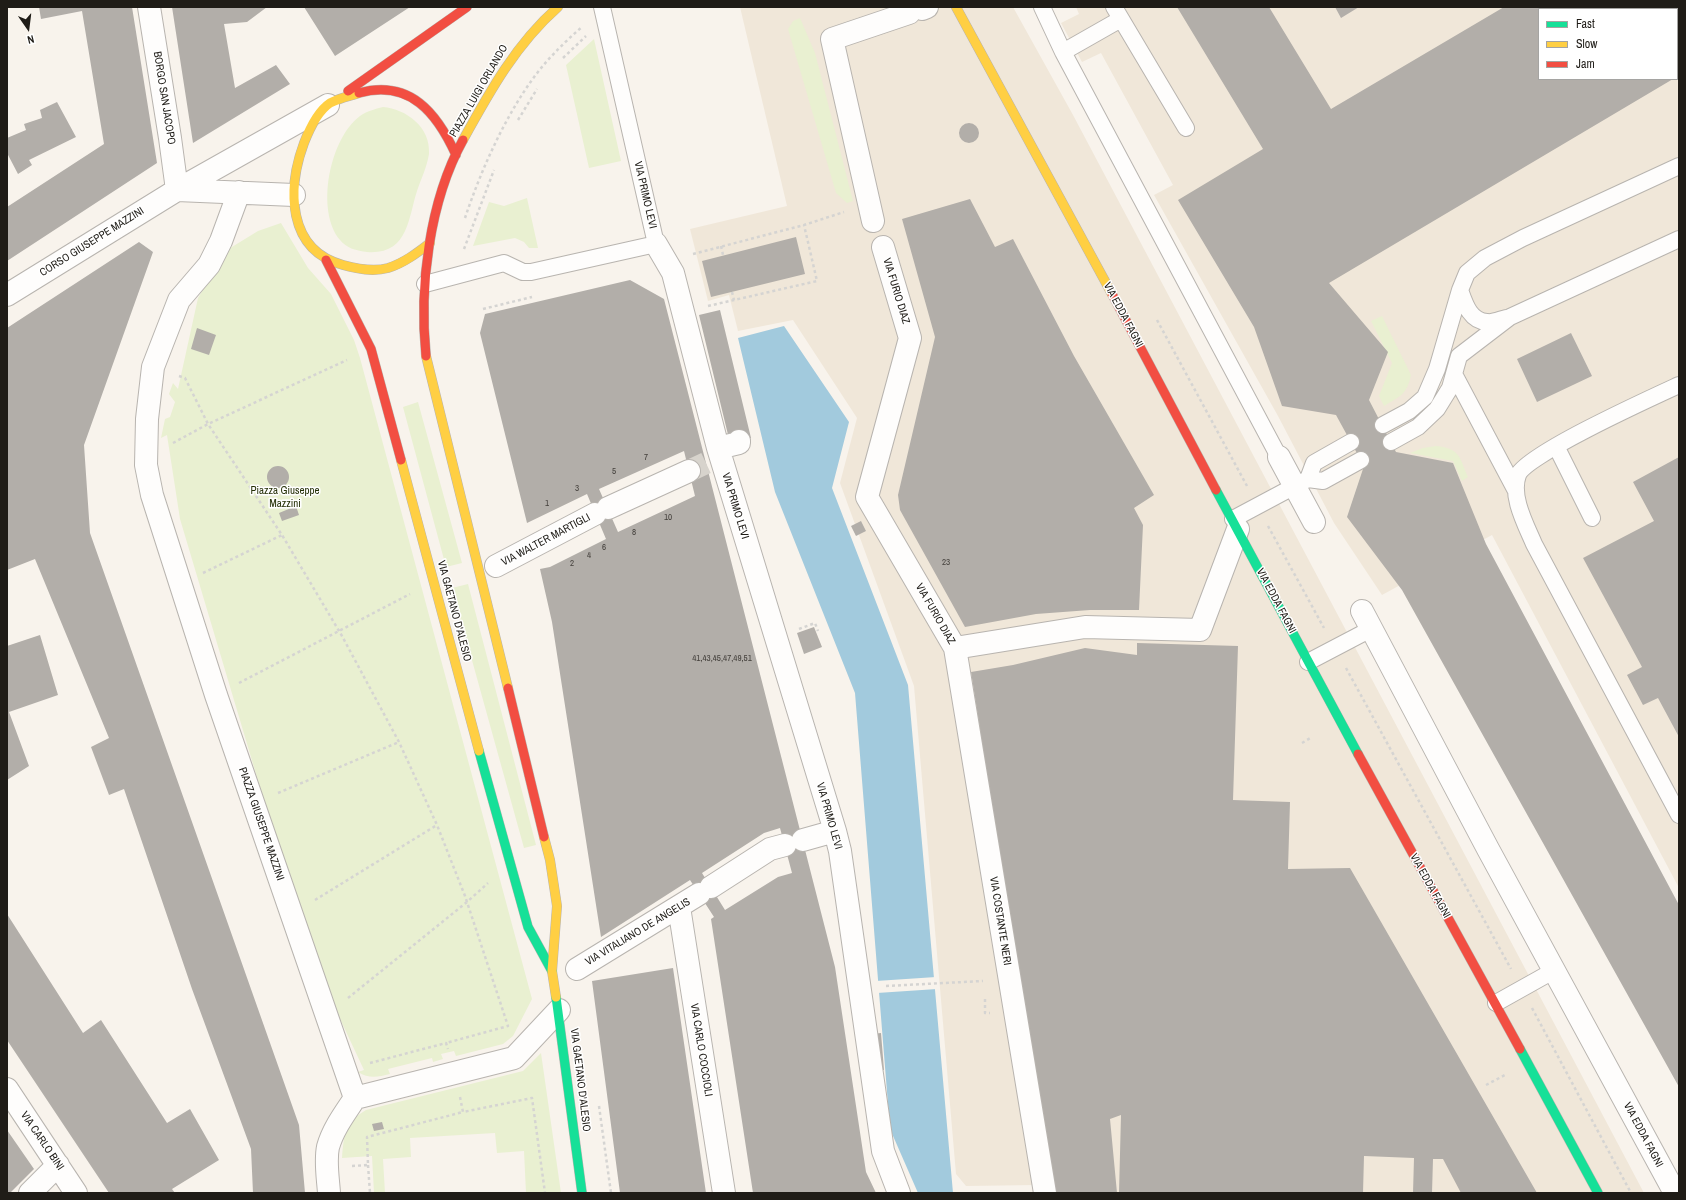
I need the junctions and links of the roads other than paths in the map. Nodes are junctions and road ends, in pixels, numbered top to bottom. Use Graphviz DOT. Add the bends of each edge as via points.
graph roads {
  1 [pos="149,7"];
  2 [pos="467,7"];
  3 [pos="558,7"];
  4 [pos="956,7"];
  5 [pos="1042,7"];
  6 [pos="602,8"];
  7 [pos="919,10"];
  8 [pos="1118,13"];
  9 [pos="1063,52"];
  10 [pos="328,105"];
  11 [pos="1186,128"];
  12 [pos="456,155"];
  13 [pos="1679,166"];
  14 [pos="177,190"];
  15 [pos="239,192"];
  16 [pos="294,194"];
  17 [pos="873,221"];
  18 [pos="1679,239"];
  19 [pos="430,243"];
  20 [pos="656,244"];
  21 [pos="883,247"];
  22 [pos="326,260"];
  23 [pos="426,284"];
  24 [pos="1460,290"];
  25 [pos="7,295"];
  26 [pos="1510,317"];
  27 [pos="1454,374"];
  28 [pos="1679,385"];
  29 [pos="1383,425"];
  30 [pos="739,440"];
  31 [pos="1351,442"];
  32 [pos="1391,442"];
  33 [pos="1556,446"];
  34 [pos="1279,457"];
  35 [pos="708,460"];
  36 [pos="1361,460"];
  37 [pos="1302,482"];
  38 [pos="1515,489"];
  39 [pos="1592,518"];
  40 [pos="1314,522"];
  41 [pos="1236,524"];
  42 [pos="496,566"];
  43 [pos="1366,620"];
  44 [pos="955,648"];
  45 [pos="1308,662"];
  46 [pos="1679,815"];
  47 [pos="835,831"];
  48 [pos="679,907"];
  49 [pos="577,968"];
  50 [pos="1555,970"];
  51 [pos="552,971"];
  52 [pos="1496,1003"];
  53 [pos="559,1010"];
  54 [pos="7,1089"];
  55 [pos="355,1098"];
  56 [pos="58,1165"];
  57 [pos="30,1193"];
  58 [pos="76,1193"];
  59 [pos="329,1193"];
  60 [pos="582,1193"];
  61 [pos="724,1193"];
  62 [pos="899,1193"];
  63 [pos="1045,1193"];
  64 [pos="1598,1193"];
  65 [pos="1674,1193"];
  1 -- 14 [label="street, BORGO SAN JACOPO"];
  2 -- 10 [label="main road"];
  3 -- 12 [label="main road, PIAZZA LUIGI ORLANDO" via="515,51"];
  4 -- 41 [label="main road, VIA EDDA FAGNI"];
  5 -- 9 [label="lane"];
  6 -- 20 [label="lane, VIA PRIMO LEVI"];
  7 -- 17 [label="street" via="832,39"];
  8 -- 9 [label="lane"];
  8 -- 11 [label="lane"];
  9 -- 34 [label="lane"];
  10 -- 12 [label="main road" via="362,91 382,88 416,98 441,122"];
  10 -- 14 [label="street, CORSO GIUSEPPE MAZZINI"];
  10 -- 16 [label="main road" via="303,144 297,166"];
  12 -- 19 [label="main road" via="439,205"];
  13 -- 24 [label="lane" via="1485,258 1467,273"];
  14 -- 15 [label="street"];
  14 -- 25 [label="street, CORSO GIUSEPPE MAZZINI"];
  15 -- 16 [label="street"];
  15 -- 55 [label="street, PIAZZA GIUSEPPE MAZZINI" via="221,241 209,265 180,300 153,367 147,419 146,465 152,495 216,695"];
  16 -- 22 [label="main road" via="297,223 302,236 312,249"];
  18 -- 26 [label="lane"];
  19 -- 22 [label="main road" via="398,266 375,270 360,270"];
  19 -- 23 [label="main road, VIA GAETANO D'ALESIO"];
  20 -- 23 [label="lane" via="531,272 522,272 504,263"];
  20 -- 35 [label="street, VIA PRIMO LEVI" via="673,273 683,312"];
  21 -- 44 [label="street, VIA FURIO DIAZ" via="910,338 867,497"];
  22 -- 51 [label="main road, VIA GAETANO D'ALESIO" via="371,349 517,892 528,927"];
  23 -- 51 [label="main road, VIA GAETANO D'ALESIO" via="423,312 426,356 550,860 557,917"];
  24 -- 26 [label="lane" via="1467,310 1475,318 1487,322"];
  24 -- 29 [label="lane" via="1437,369 1425,397"];
  26 -- 27 [label="lane" via="1460,356"];
  27 -- 32 [label="lane" via="1450,388 1437,409 1418,427"];
  27 -- 38 [label="lane"];
  28 -- 33 [label="lane"];
  30 -- 35 [label="street" via="740,443"];
  31 -- 37 [label="lane" via="1314,463"];
  33 -- 38 [label="lane" via="1518,474"];
  33 -- 39 [label="lane"];
  34 -- 37 [label="street"];
  35 -- 42 [label="street, VIA WALTER MARTIGLI"];
  35 -- 47 [label="street, VIA PRIMO LEVI"];
  36 -- 37 [label="lane" via="1323,480"];
  37 -- 40 [label="street"];
  37 -- 41 [label="lane"];
  38 -- 46 [label="lane" via="1534,544"];
  41 -- 44 [label="street, VIA FURIO DIAZ" via="1200,630 1085,627"];
  41 -- 45 [label="main road, VIA EDDA FAGNI"];
  43 -- 45 [label="lane"];
  43 -- 50 [label="street, VIA EDDA FAGNI"];
  44 -- 63 [label="street, VIA COSTANTE NERI"];
  45 -- 52 [label="main road, VIA EDDA FAGNI"];
  47 -- 48 [label="street, VIA VITALIANO DE ANGELIS" via="770,849"];
  47 -- 62 [label="street, VIA PRIMO LEVI" via="883,1151"];
  48 -- 49 [label="street, VIA VITALIANO DE ANGELIS"];
  48 -- 61 [label="street, VIA CARLO COCCIOLI"];
  50 -- 52 [label="lane"];
  50 -- 65 [label="street, VIA EDDA FAGNI"];
  51 -- 53 [label="main road, VIA GAETANO D'ALESIO"];
  52 -- 64 [label="main road, VIA EDDA FAGNI"];
  53 -- 55 [label="street" via="514,1058"];
  53 -- 60 [label="main road, VIA GAETANO D'ALESIO"];
  54 -- 56 [label="street, VIA CARLO BINI"];
  55 -- 59 [label="street" via="336,1127 328,1147"];
  56 -- 57 [label="street"];
  56 -- 58 [label="street, VIA CARLO BINI"];
}
